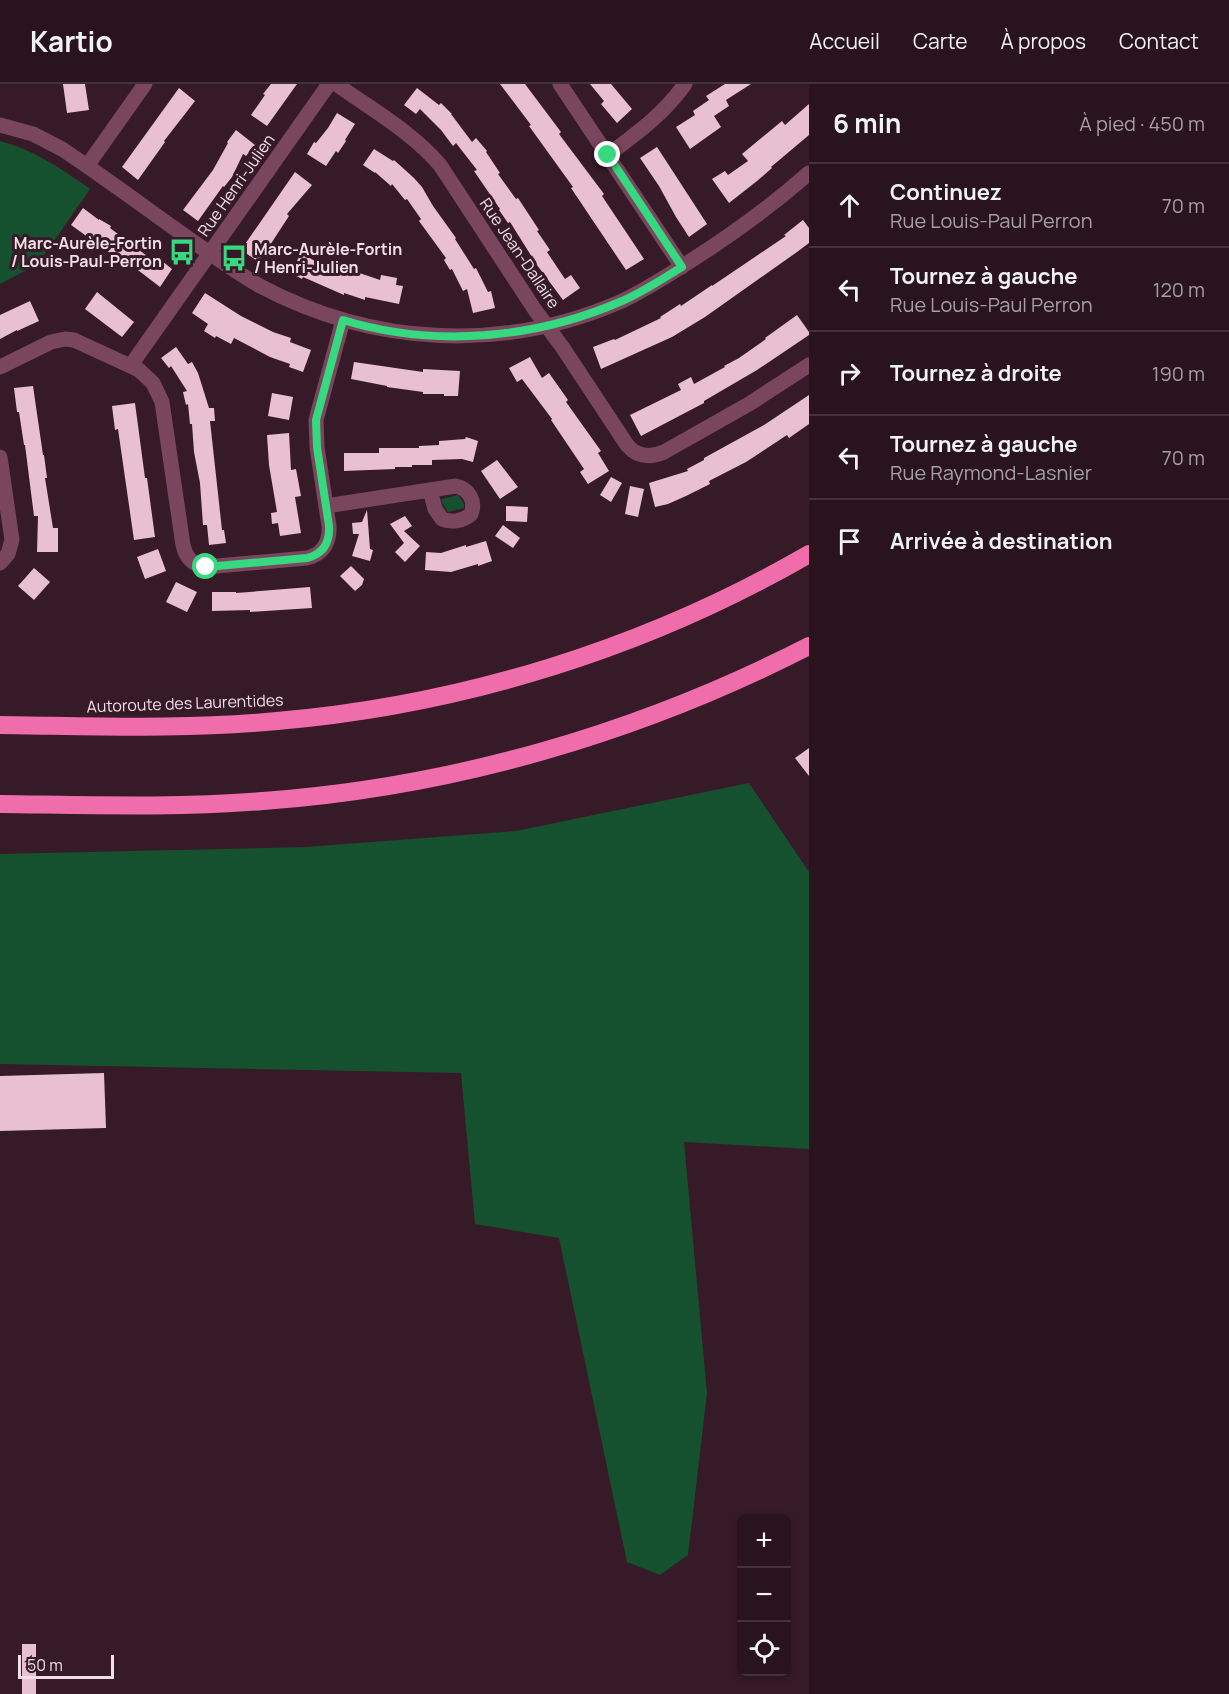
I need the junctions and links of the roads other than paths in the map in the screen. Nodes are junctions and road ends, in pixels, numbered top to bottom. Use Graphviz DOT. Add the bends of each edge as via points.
graph roads {
  1 [pos="145,84"];
  2 [pos="329,84"];
  3 [pos="336,84"];
  4 [pos="560,84"];
  5 [pos="685,84"];
  6 [pos="0,125"];
  7 [pos="608,155"];
  8 [pos="87,166"];
  9 [pos="809,173"];
  10 [pos="209,253"];
  11 [pos="682,267"];
  12 [pos="343,320"];
  13 [pos="547,326"];
  14 [pos="131,365"];
  15 [pos="809,365"];
  16 [pos="0,367"];
  17 [pos="0,457"];
  18 [pos="430,490"];
  19 [pos="326,506"];
  20 [pos="809,554"];
  21 [pos="0,563"];
  22 [pos="809,646"];
  23 [pos="0,725"];
  24 [pos="0,804"];
  1 -- 8 [label="street"];
  2 -- 10 [label="street, Rue Henri-Julien"];
  3 -- 13 [label="street, Rue Jean-Dallaire" via="435,159"];
  4 -- 7 [label="street"];
  5 -- 7 [label="street" via="657,117"];
  6 -- 8 [label="street" via="39,137"];
  7 -- 11 [label="street"];
  8 -- 10 [label="street"];
  9 -- 11 [label="street" via="748,222"];
  10 -- 12 [label="street" via="260,286"];
  10 -- 14 [label="street, Rue Henri-Julien"];
  11 -- 13 [label="street" via="622,301"];
  12 -- 13 [label="street" via="388,331 440,336 493,335"];
  12 -- 19 [label="street" via="316,420"];
  13 -- 15 [label="street, Rue Jean-Dallaire" via="627,445 642,456 658,454 709,427"];
  14 -- 16 [label="street" via="79,341 65,339"];
  14 -- 19 [label="street" via="149,378 160,395 183,545 191,561 211,567 317,555 329,536"];
  17 -- 21 [label="street" via="12,540"];
  18 -- 19 [label="street"];
  20 -- 23 [label="highway, Autoroute des Laurentides" via="720,600 628,640 549,668 435,697 264,723"];
  22 -- 24 [label="highway" via="716,691 630,724 552,749 434,778 340,794 252,802"];
}
